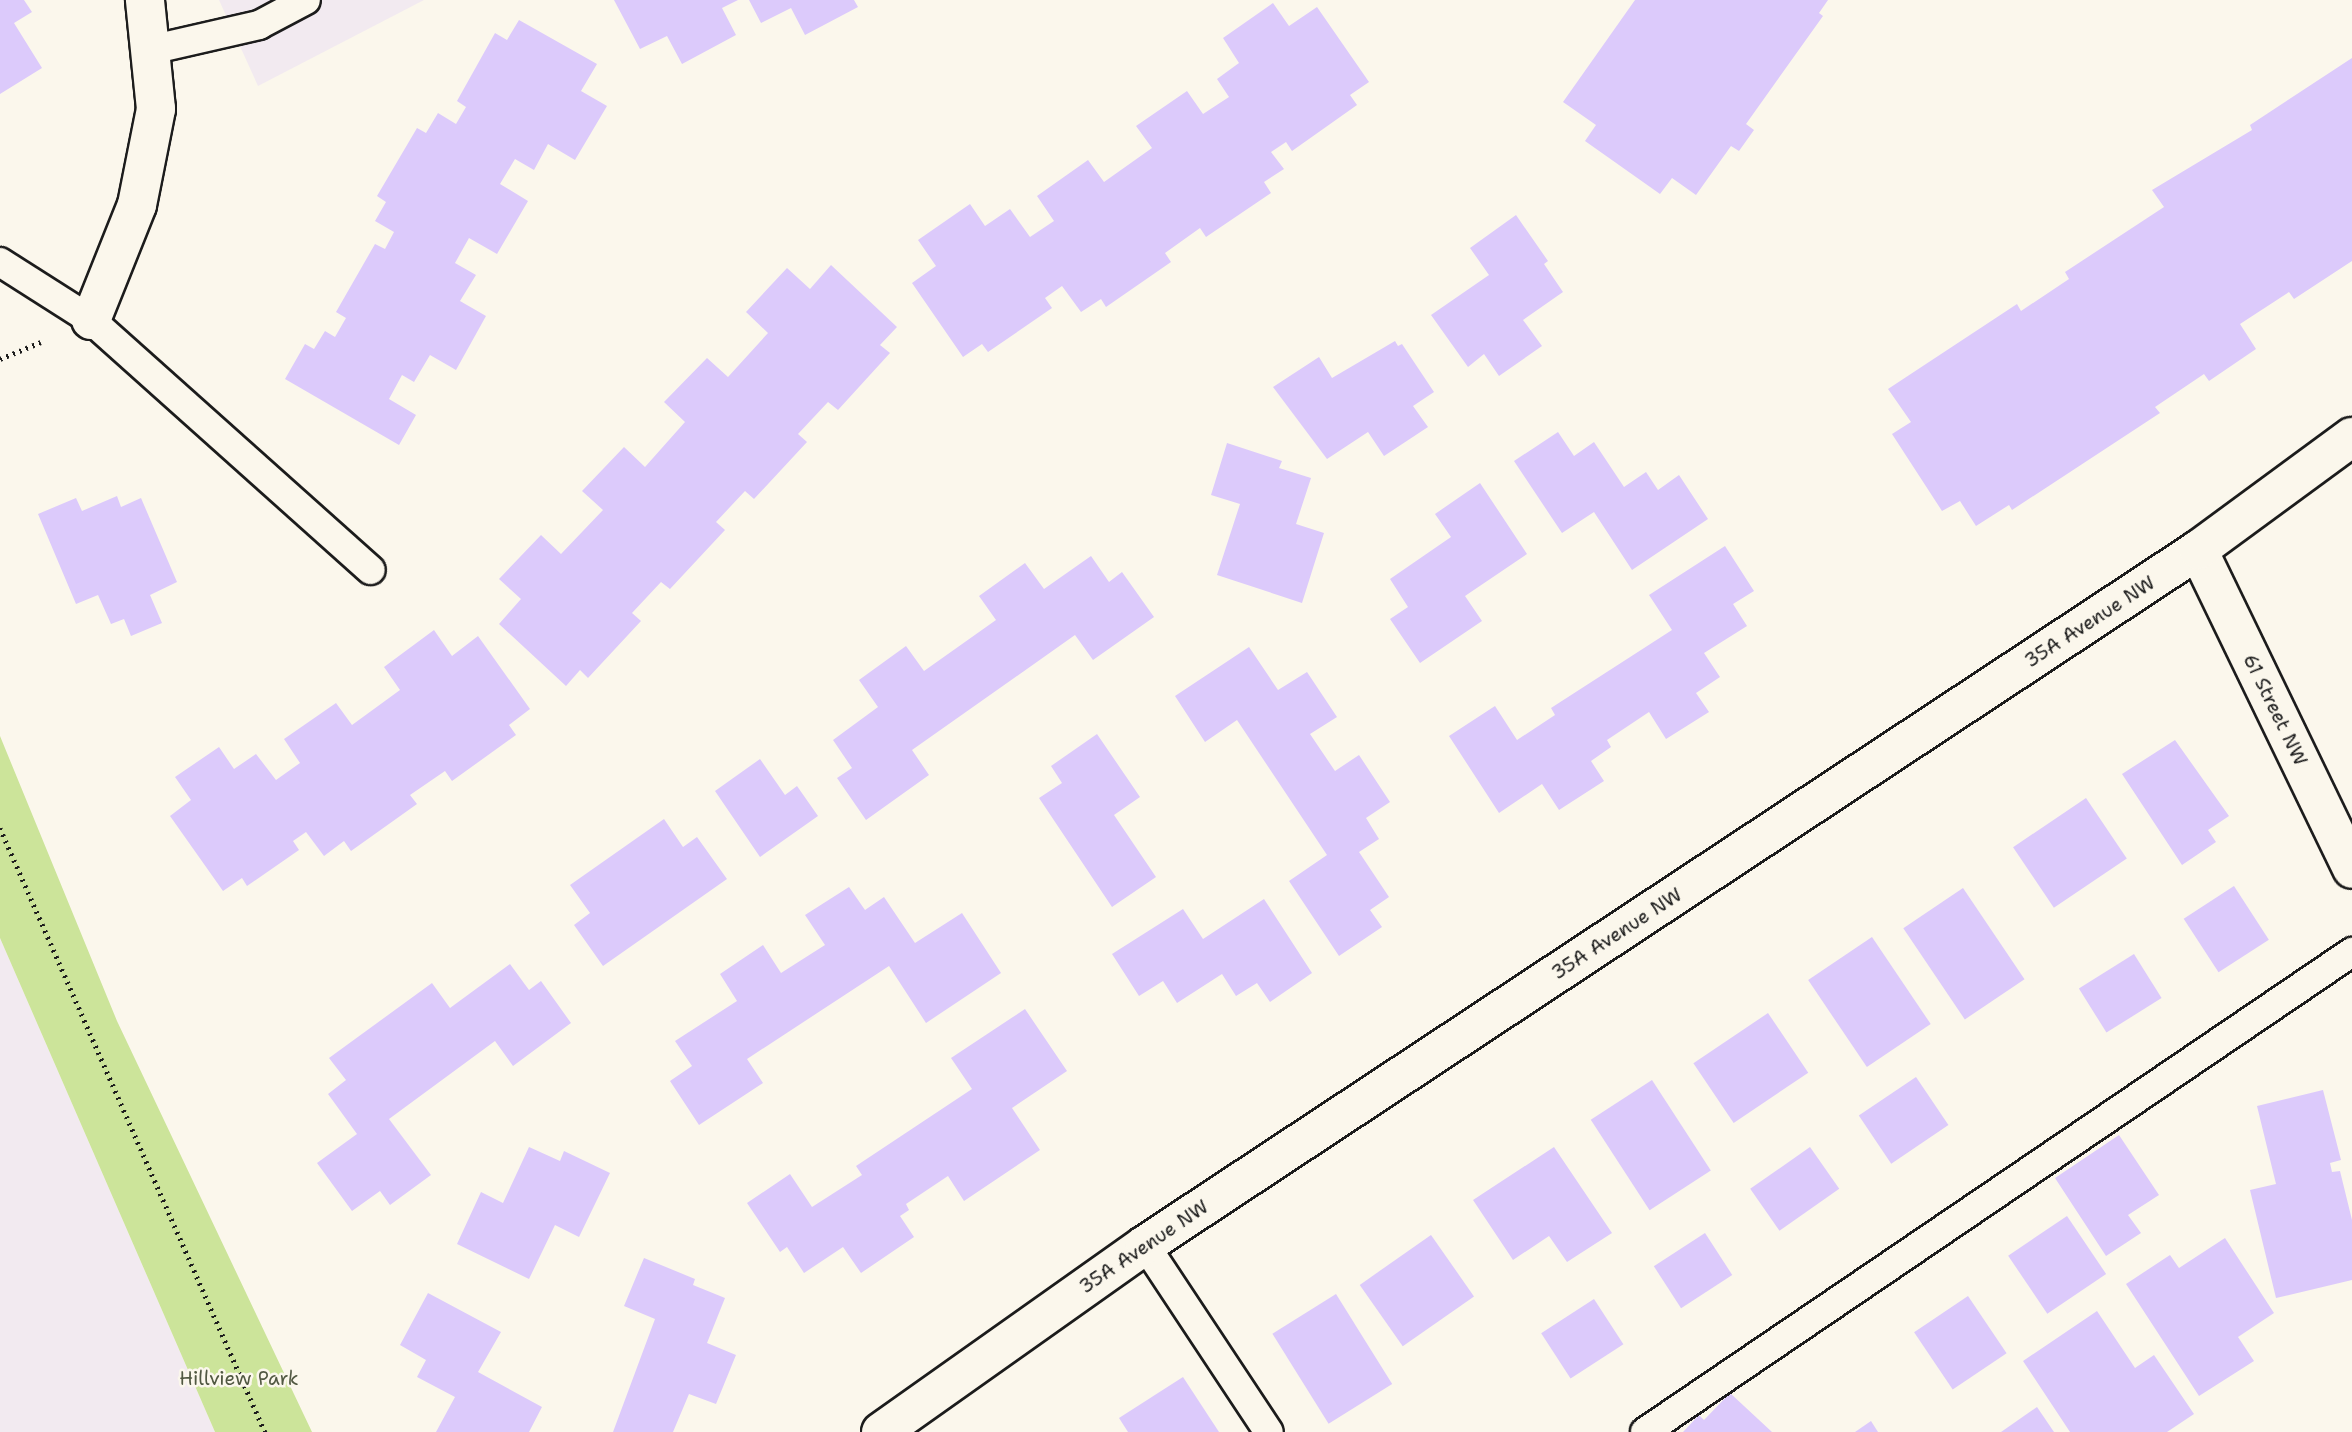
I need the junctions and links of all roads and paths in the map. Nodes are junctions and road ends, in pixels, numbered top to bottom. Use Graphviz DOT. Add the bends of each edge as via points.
graph roads {
  1 [pos="145,0"];
  2 [pos="306,0"];
  3 [pos="150,50"];
  4 [pos="0,262"];
  5 [pos="91,320"];
  6 [pos="2352,437"];
  7 [pos="2198,550"];
  8 [pos="371,570"];
  9 [pos="0,828"];
  10 [pos="2352,869"];
  11 [pos="2352,952"];
  12 [pos="1145,1245"];
  13 [pos="265,1432"];
  14 [pos="881,1432"];
  15 [pos="1269,1432"];
  16 [pos="1645,1432"];
  1 -- 3 [label="street"];
  2 -- 3 [label="lane" via="259,25"];
  3 -- 5 [label="street" via="156,109 137,205"];
  4 -- 5 [label="lane"];
  5 -- 8 [label="lane"];
  6 -- 7 [label="street, 35A Avenue NW"];
  7 -- 10 [label="street, 61 Street NW"];
  7 -- 12 [label="street, 35A Avenue NW"];
  9 -- 13 [label="path"];
  11 -- 16 [label="lane"];
  12 -- 14 [label="street, 35A Avenue NW"];
  12 -- 15 [label="lane"];
}
